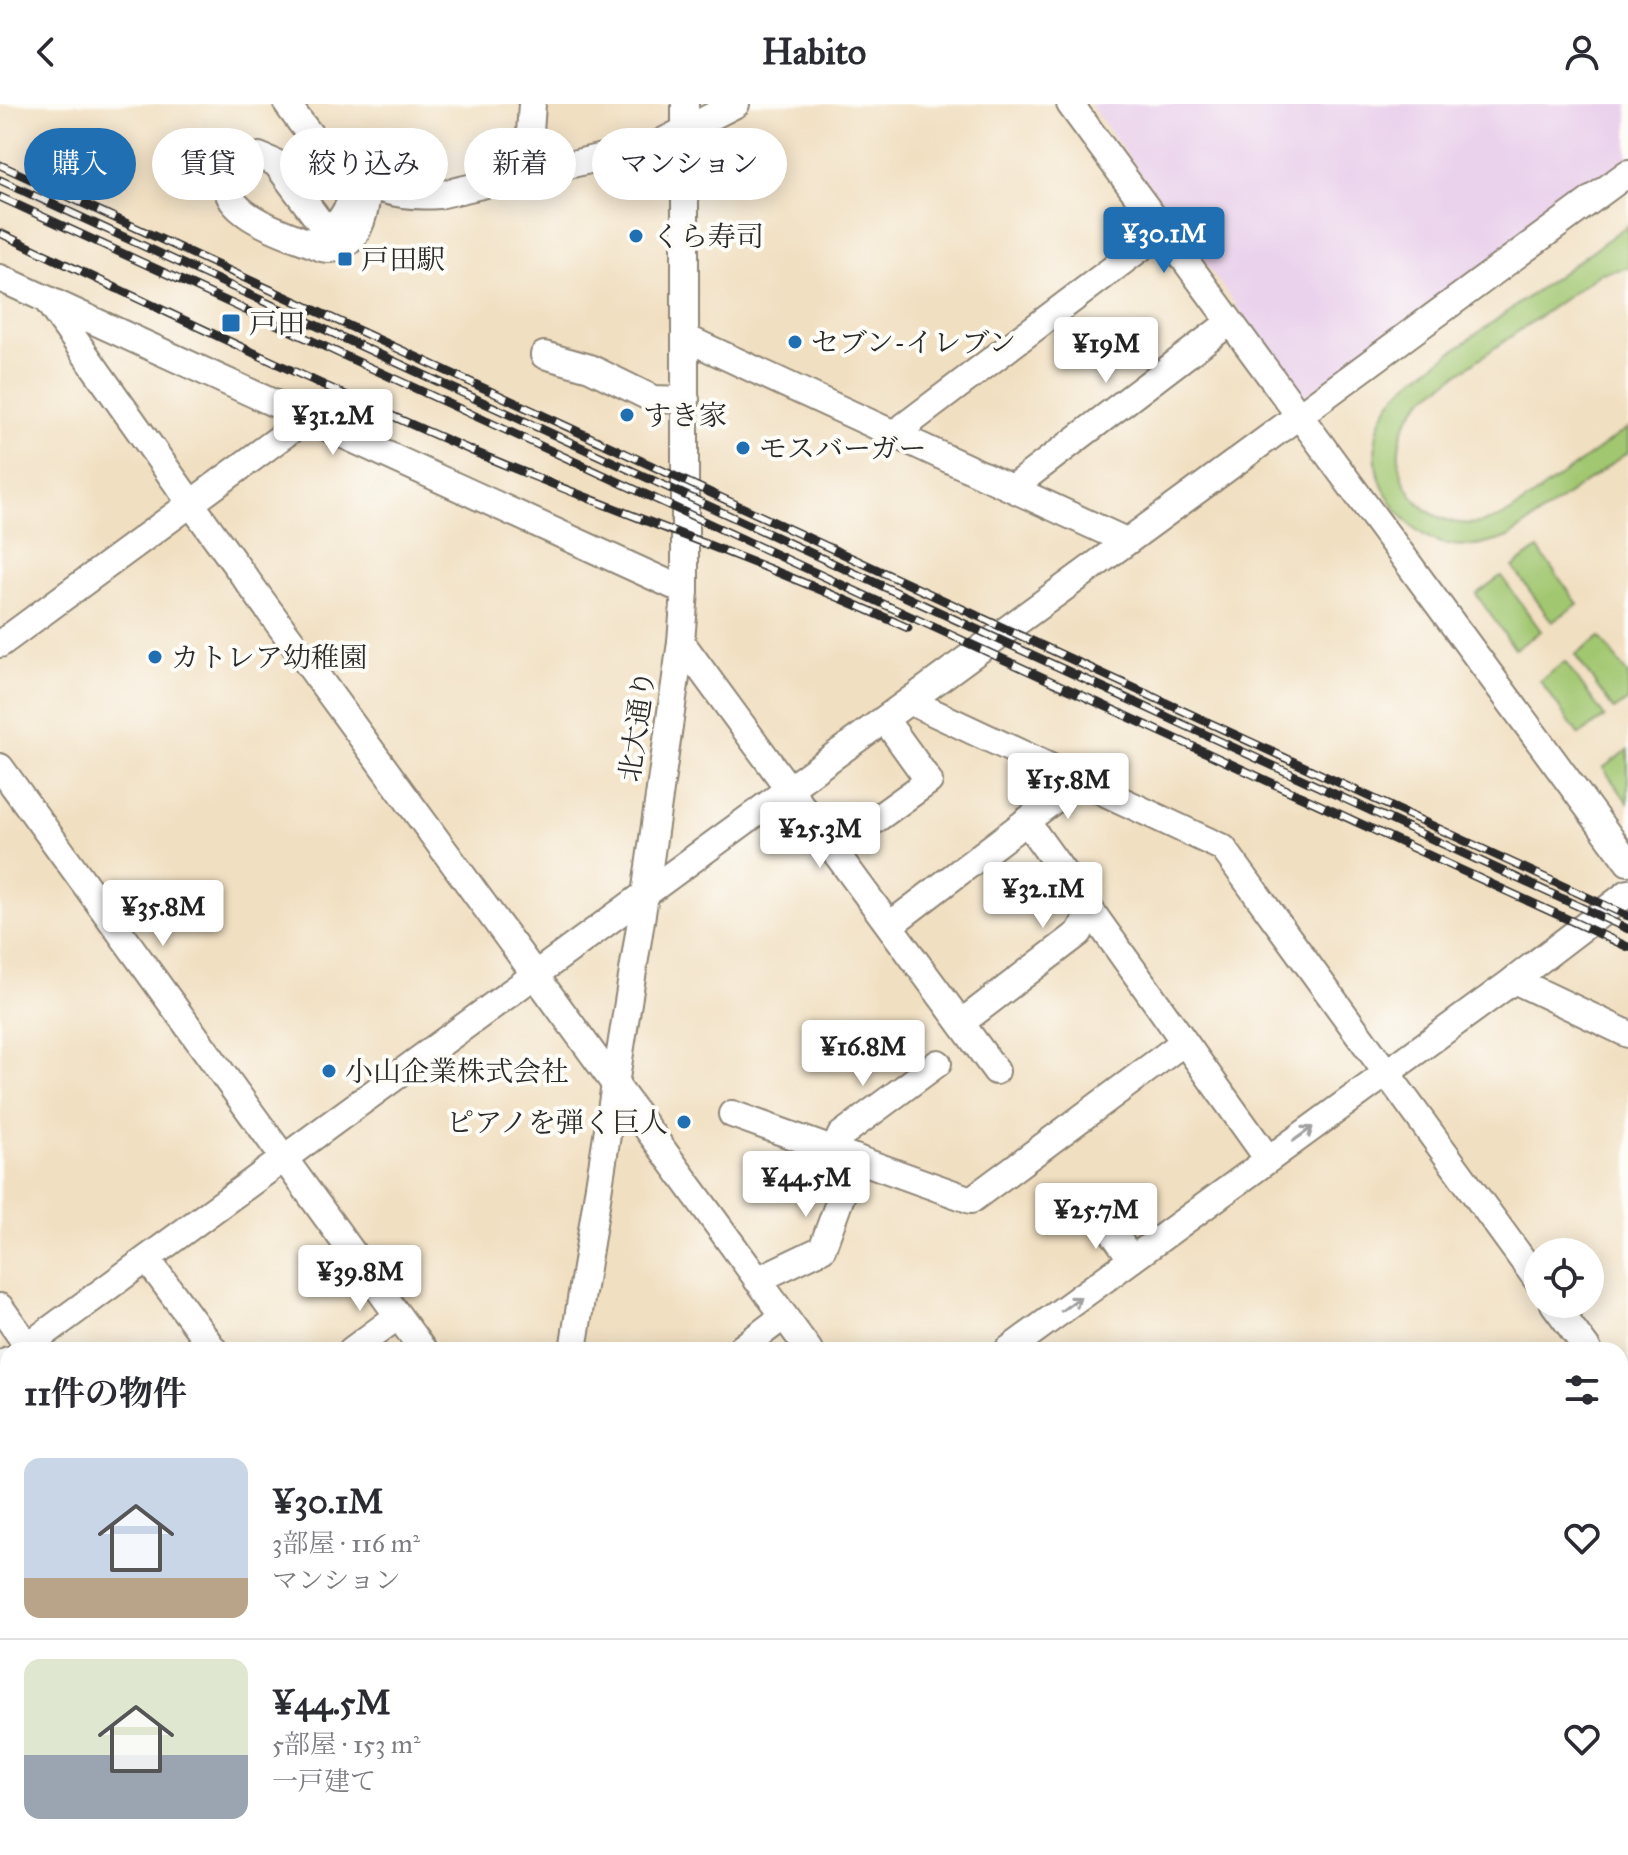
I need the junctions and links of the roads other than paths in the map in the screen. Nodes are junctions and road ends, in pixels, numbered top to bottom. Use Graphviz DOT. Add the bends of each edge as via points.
graph roads {
  1 [pos="287,104"];
  2 [pos="532,104"];
  3 [pos="685,104"];
  4 [pos="736,104"];
  5 [pos="1070,104"];
  6 [pos="305,128"];
  7 [pos="530,128"];
  8 [pos="684,128"];
  9 [pos="691,128"];
  10 [pos="1628,173"];
  11 [pos="368,185"];
  12 [pos="685,200"];
  13 [pos="1163,231"];
  14 [pos="0,278"];
  15 [pos="46,299"];
  16 [pos="1230,322"];
  17 [pos="686,338"];
  18 [pos="544,355"];
  19 [pos="686,400"];
  20 [pos="1299,416"];
  21 [pos="307,418"];
  22 [pos="894,434"];
  23 [pos="1012,488"];
  24 [pos="192,505"];
  25 [pos="1126,541"];
  26 [pos="685,591"];
  27 [pos="681,642"];
  28 [pos="0,644"];
  29 [pos="911,702"];
  30 [pos="886,721"];
  31 [pos="0,767"];
  32 [pos="1079,781"];
  33 [pos="790,791"];
  34 [pos="1026,821"];
  35 [pos="835,849"];
  36 [pos="1628,862"];
  37 [pos="1628,893"];
  38 [pos="645,895"];
  39 [pos="1091,911"];
  40 [pos="890,925"];
  41 [pos="535,975"];
  42 [pos="1514,980"];
  43 [pos="961,1023"];
  44 [pos="1628,1034"];
  45 [pos="1184,1042"];
  46 [pos="938,1063"];
  47 [pos="996,1071"];
  48 [pos="1387,1073"];
  49 [pos="615,1084"];
  50 [pos="732,1114"];
  51 [pos="845,1155"];
  52 [pos="285,1158"];
  53 [pos="1268,1159"];
  54 [pos="1099,1214"];
  55 [pos="147,1259"];
  56 [pos="1132,1259"];
  57 [pos="1524,1262"];
  58 [pos="757,1280"];
  59 [pos="0,1307"];
  60 [pos="398,1316"];
  61 [pos="784,1316"];
  62 [pos="1564,1318"];
  63 [pos="16,1342"];
  64 [pos="34,1342"];
  65 [pos="208,1342"];
  66 [pos="363,1342"];
  67 [pos="417,1342"];
  68 [pos="574,1342"];
  69 [pos="750,1342"];
  70 [pos="803,1342"];
  71 [pos="1026,1342"];
  72 [pos="1582,1342"];
  1 -- 6 [label="street"];
  2 -- 7 [label="street"];
  3 -- 8 [label="street, 北大通り"];
  4 -- 9 [label="street"];
  5 -- 13 [label="street"];
  10 -- 20 [label="street"];
  11 -- 11 [label="street" via="366,212 353,238 328,249 245,214 227,191 239,163 269,158 318,221 330,227"];
  12 -- 17 [label="street, 北大通り"];
  13 -- 16 [label="street"];
  13 -- 22 [label="street"];
  14 -- 15 [label="street"];
  15 -- 21 [label="street"];
  15 -- 24 [label="street"];
  16 -- 20 [label="street"];
  16 -- 23 [label="street"];
  17 -- 19 [label="street, 北大通り"];
  17 -- 22 [label="street"];
  18 -- 19 [label="street" via="590,368 653,399"];
  19 -- 26 [label="street, 北大通り"];
  20 -- 25 [label="street"];
  20 -- 36 [label="street"];
  21 -- 24 [label="street"];
  21 -- 26 [label="street"];
  22 -- 23 [label="street"];
  23 -- 25 [label="street"];
  24 -- 28 [label="street"];
  24 -- 41 [label="street"];
  25 -- 29 [label="street"];
  26 -- 27 [label="street, 北大通り"];
  27 -- 33 [label="street"];
  27 -- 38 [label="street, 北大通り"];
  29 -- 30 [label="street"];
  29 -- 32 [label="street"];
  30 -- 33 [label="street"];
  30 -- 35 [label="street" via="929,781"];
  31 -- 52 [label="street"];
  32 -- 34 [label="street"];
  32 -- 48 [label="street" via="1223,848"];
  33 -- 35 [label="street"];
  33 -- 38 [label="street"];
  34 -- 39 [label="street"];
  34 -- 40 [label="street"];
  35 -- 40 [label="street"];
  37 -- 42 [label="street"];
  38 -- 41 [label="street"];
  38 -- 49 [label="street, 北大通り"];
  39 -- 43 [label="street" via="1079,933"];
  39 -- 45 [label="street"];
  40 -- 43 [label="street"];
  41 -- 49 [label="street"];
  41 -- 52 [label="street"];
  42 -- 44 [label="street"];
  42 -- 48 [label="street"];
  43 -- 47 [label="street"];
  45 -- 51 [label="street" via="971,1200"];
  45 -- 53 [label="street"];
  46 -- 51 [label="street" via="841,1135"];
  53 -- 48 [label="street, one-way"];
  48 -- 57 [label="street"];
  49 -- 58 [label="street"];
  49 -- 68 [label="street, 北大通り"];
  50 -- 51 [label="street"];
  51 -- 58 [label="street" via="822,1249"];
  52 -- 55 [label="street"];
  52 -- 60 [label="street"];
  53 -- 56 [label="street"];
  54 -- 56 [label="street"];
  55 -- 64 [label="street"];
  55 -- 65 [label="street"];
  71 -- 56 [label="street, one-way"];
  58 -- 61 [label="street"];
  59 -- 63 [label="street"];
  60 -- 66 [label="street"];
  60 -- 67 [label="street"];
  61 -- 69 [label="street"];
  61 -- 70 [label="street"];
  62 -- 72 [label="street"];
}
